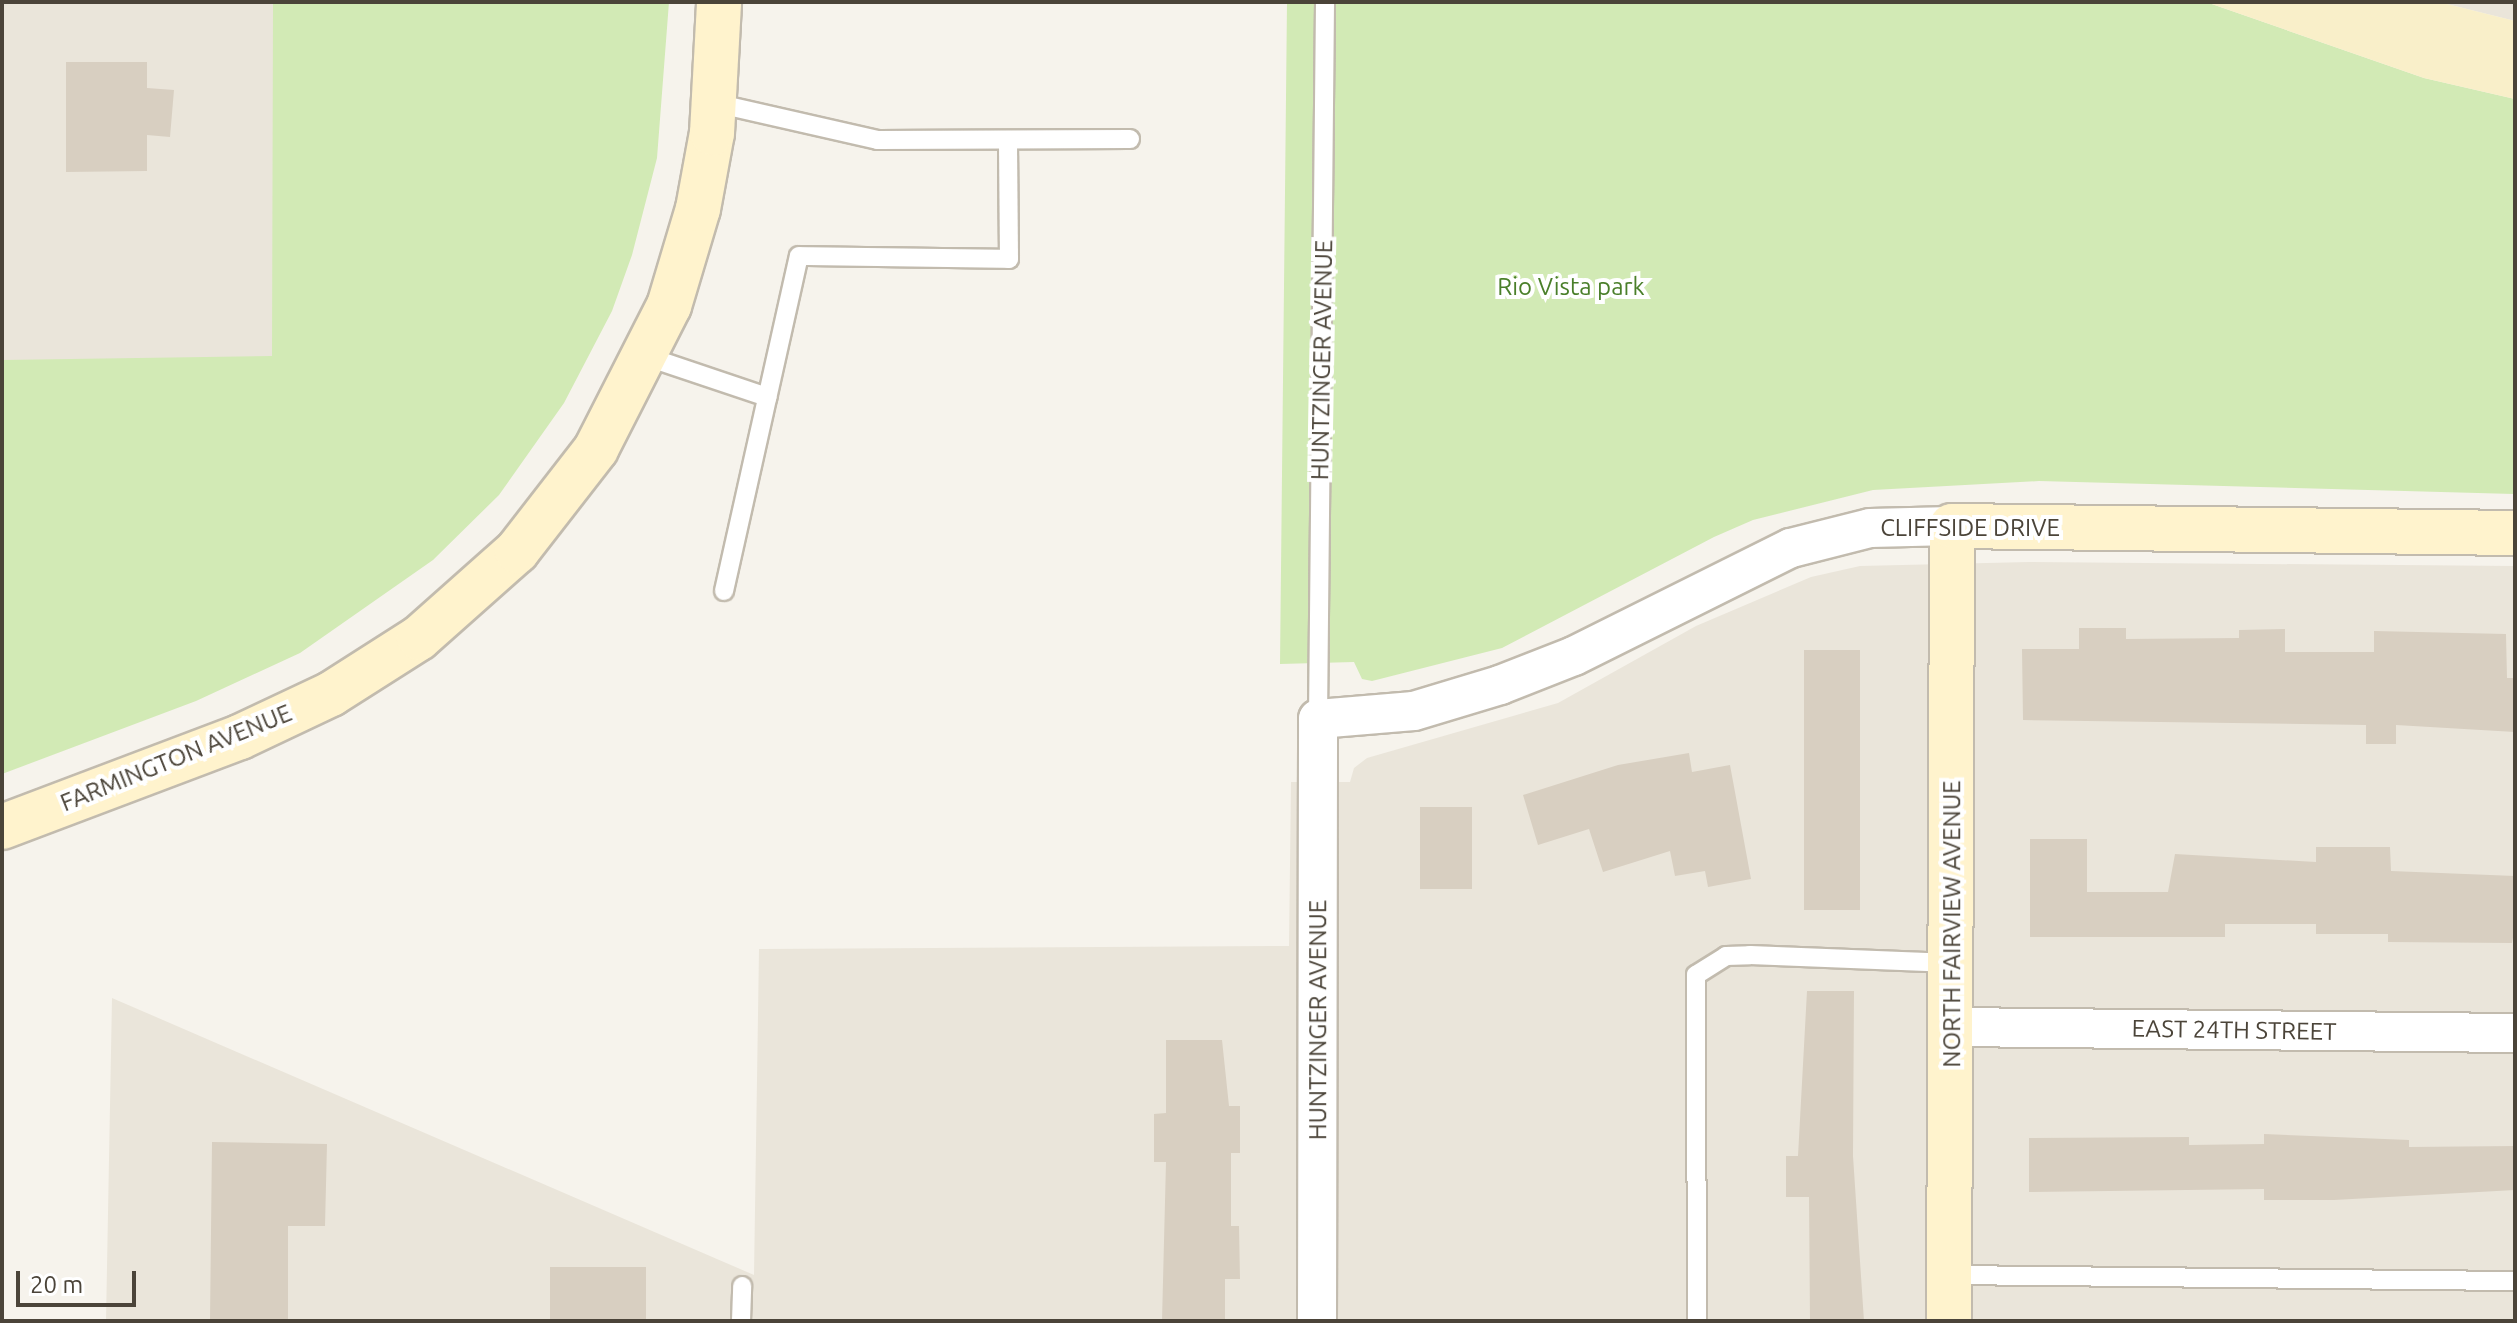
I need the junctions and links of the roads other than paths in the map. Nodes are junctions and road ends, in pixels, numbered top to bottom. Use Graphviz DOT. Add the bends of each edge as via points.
graph roads {
  1 [pos="719,2"];
  2 [pos="1325,2"];
  3 [pos="715,103"];
  4 [pos="1130,139"];
  5 [pos="1008,141"];
  6 [pos="648,357"];
  7 [pos="767,397"];
  8 [pos="1952,526"];
  9 [pos="2515,533"];
  10 [pos="724,591"];
  11 [pos="1318,719"];
  12 [pos="2,827"];
  13 [pos="1952,963"];
  14 [pos="1952,1027"];
  15 [pos="2515,1033"];
  16 [pos="1949,1275"];
  17 [pos="2515,1281"];
  18 [pos="742,1286"];
  19 [pos="741,1321"];
  20 [pos="1317,1321"];
  21 [pos="1697,1321"];
  22 [pos="1949,1321"];
  1 -- 3 [label="street, FARMINGTON AVENUE"];
  2 -- 11 [label="lane, HUNTZINGER AVENUE"];
  3 -- 5 [label="lane" via="878,140"];
  3 -- 6 [label="street, FARMINGTON AVENUE" via="698,209"];
  4 -- 5 [label="lane"];
  5 -- 7 [label="lane" via="1009,259 799,256"];
  6 -- 7 [label="lane"];
  6 -- 12 [label="street, FARMINGTON AVENUE" via="596,449 548,515 492,578 419,638 331,694 240,737"];
  7 -- 10 [label="lane"];
  8 -- 9 [label="street, CLIFFSIDE DRIVE"];
  8 -- 11 [label="street, CLIFFSIDE DRIVE" via="1870,528 1791,548 1574,656 1500,685 1399,713"];
  8 -- 13 [label="street, NORTH FAIRVIEW AVENUE"];
  11 -- 20 [label="street, HUNTZINGER AVENUE"];
  13 -- 14 [label="street, NORTH FAIRVIEW AVENUE"];
  13 -- 21 [label="lane" via="1726,956 1696,975"];
  14 -- 15 [label="street, EAST 24TH STREET"];
  14 -- 16 [label="street, NORTH FAIRVIEW AVENUE"];
  16 -- 17 [label="lane"];
  16 -- 22 [label="street, NORTH FAIRVIEW AVENUE"];
  18 -- 19 [label="lane"];
}
